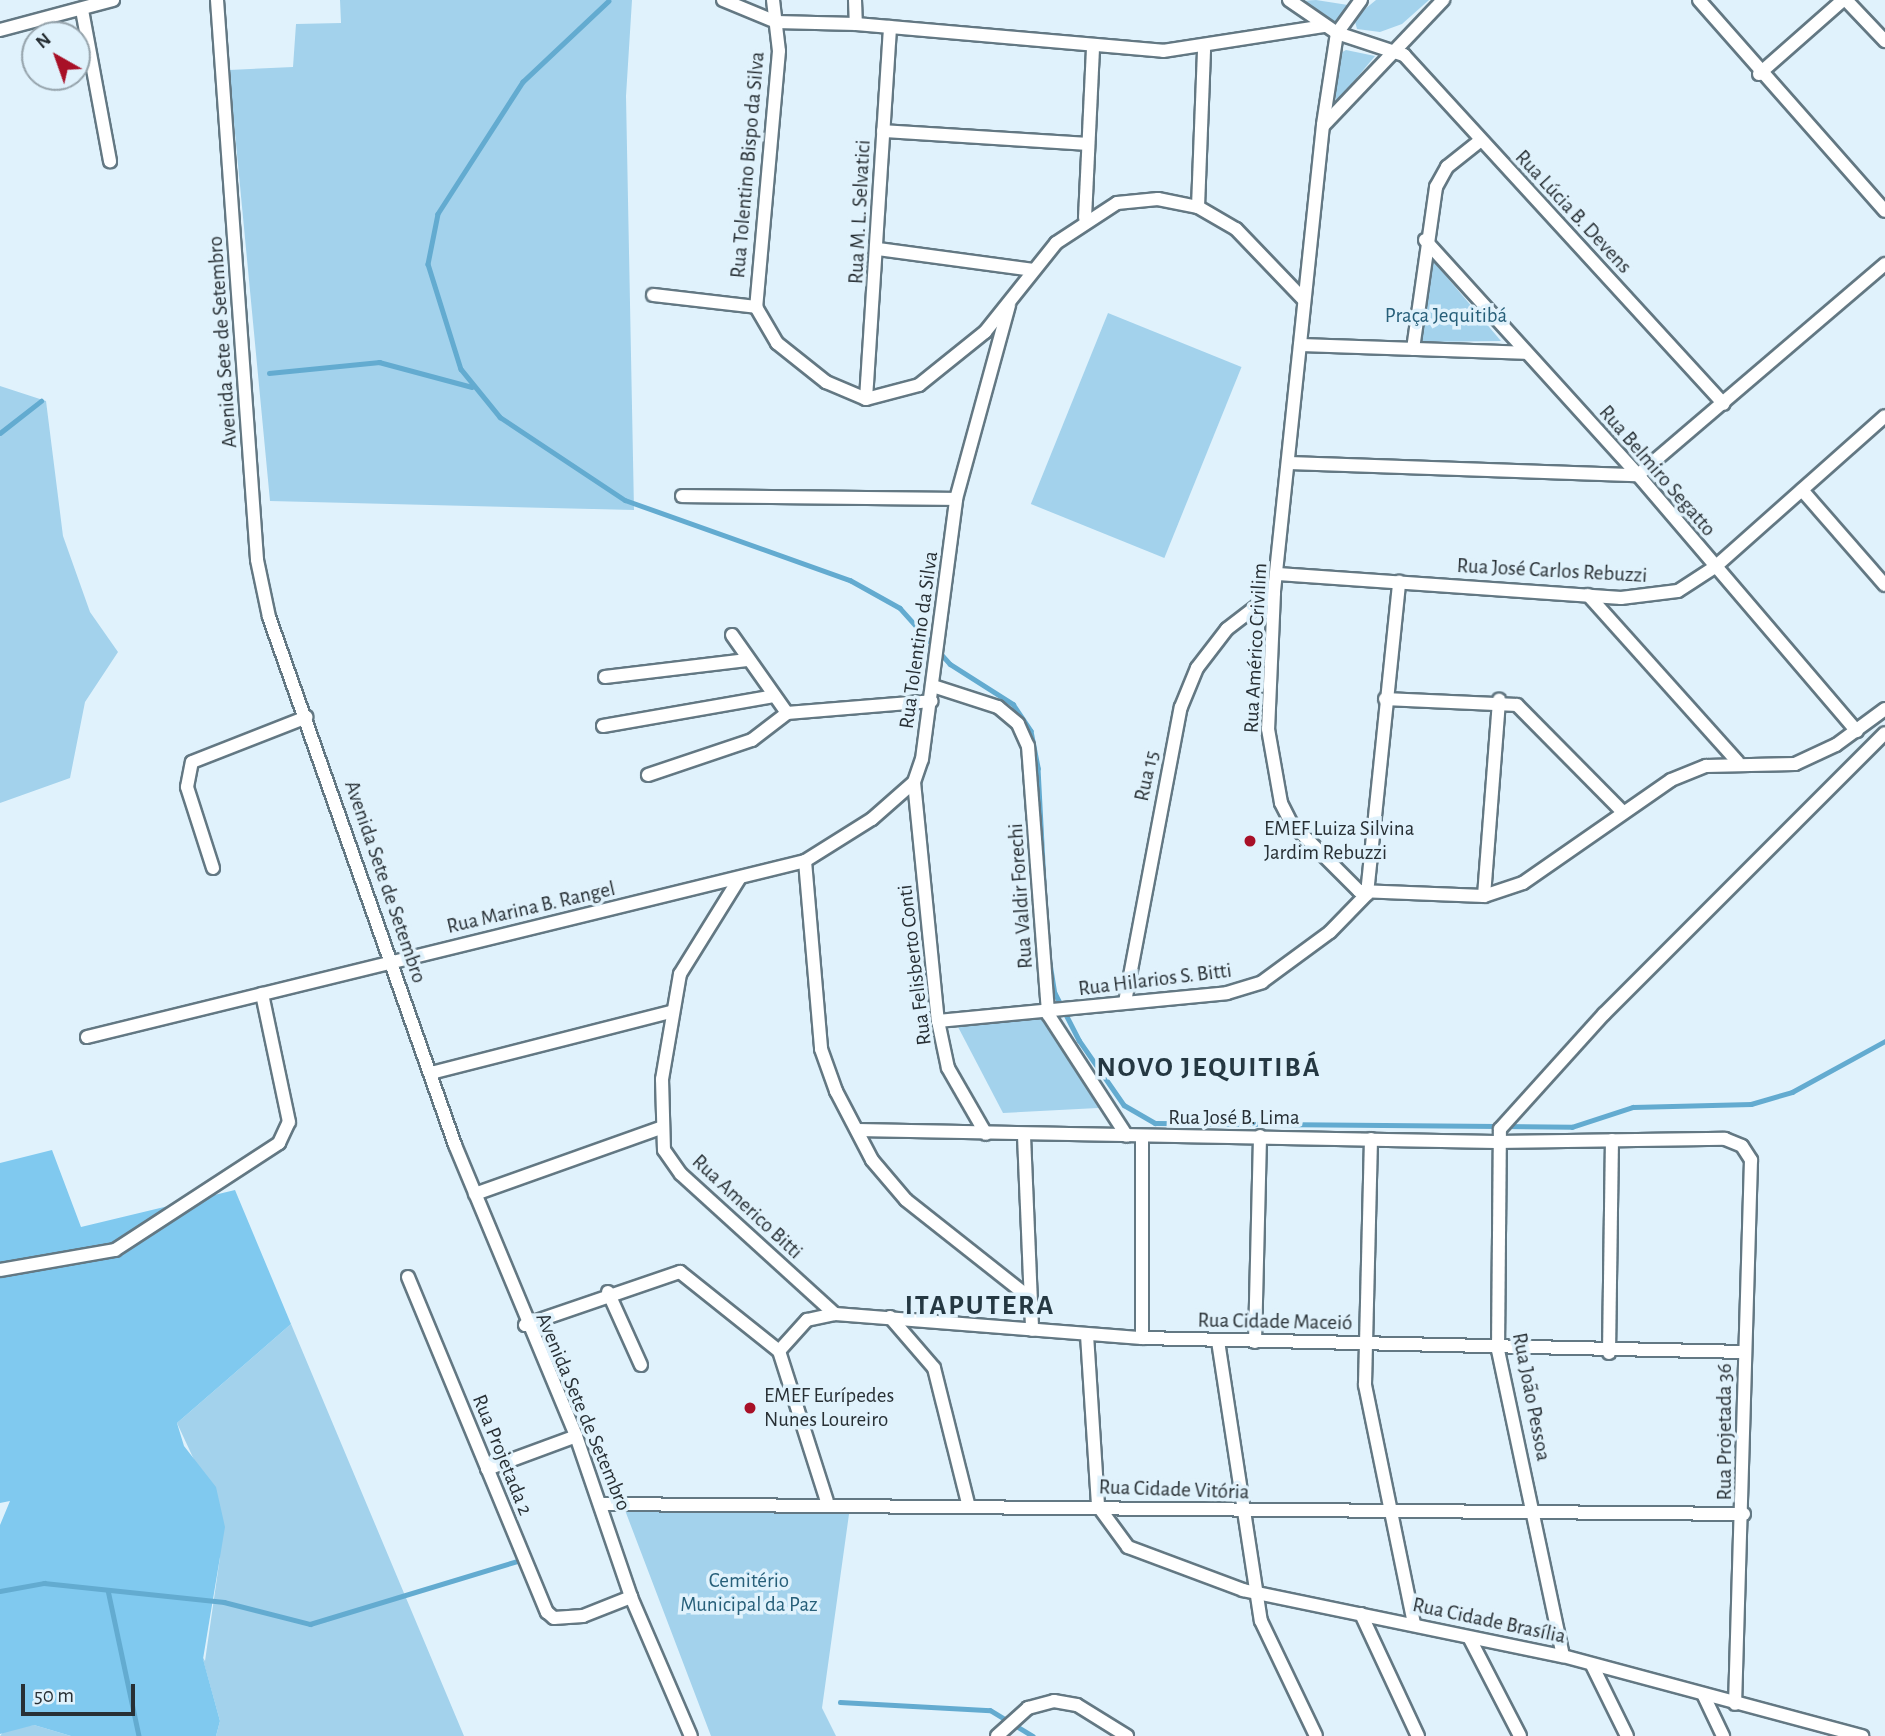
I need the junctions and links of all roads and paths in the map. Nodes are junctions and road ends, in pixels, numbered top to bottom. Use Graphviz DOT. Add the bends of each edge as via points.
graph roads {
  1 [pos="113,0"];
  2 [pos="217,0"];
  3 [pos="723,0"];
  4 [pos="774,0"];
  5 [pos="855,0"];
  6 [pos="1289,0"];
  7 [pos="1361,0"];
  8 [pos="1699,0"];
  9 [pos="1845,0"];
  10 [pos="1442,1"];
  11 [pos="82,10"];
  12 [pos="776,22"];
  13 [pos="856,23"];
  14 [pos="890,27"];
  15 [pos="0,30"];
  16 [pos="1331,30"];
  17 [pos="1885,41"];
  18 [pos="1094,46"];
  19 [pos="1392,48"];
  20 [pos="1204,50"];
  21 [pos="1759,74"];
  22 [pos="1323,125"];
  23 [pos="883,131"];
  24 [pos="1481,140"];
  25 [pos="1087,144"];
  26 [pos="110,161"];
  27 [pos="1198,207"];
  28 [pos="1885,211"];
  29 [pos="1085,218"];
  30 [pos="1425,240"];
  31 [pos="878,249"];
  32 [pos="1885,264"];
  33 [pos="1034,270"];
  34 [pos="653,295"];
  35 [pos="1304,300"];
  36 [pos="1009,305"];
  37 [pos="756,307"];
  38 [pos="1300,345"];
  39 [pos="1413,349"];
  40 [pos="1524,353"];
  41 [pos="866,399"];
  42 [pos="1724,404"];
  43 [pos="1885,416"];
  44 [pos="1288,463"];
  45 [pos="1638,475"];
  46 [pos="1802,490"];
  47 [pos="682,496"];
  48 [pos="957,499"];
  49 [pos="1715,567"];
  50 [pos="1278,574"];
  51 [pos="1883,578"];
  52 [pos="1399,582"];
  53 [pos="1274,593"];
  54 [pos="1588,595"];
  55 [pos="732,635"];
  56 [pos="747,660"];
  57 [pos="605,677"];
  58 [pos="936,687"];
  59 [pos="769,697"];
  60 [pos="1385,699"];
  61 [pos="1499,700"];
  62 [pos="932,701"];
  63 [pos="1885,709"];
  64 [pos="787,713"];
  65 [pos="307,717"];
  66 [pos="603,726"];
  67 [pos="1857,731"];
  68 [pos="1885,733"];
  69 [pos="1738,762"];
  70 [pos="648,775"];
  71 [pos="914,782"];
  72 [pos="1621,810"];
  73 [pos="805,861"];
  74 [pos="213,868"];
  75 [pos="739,879"];
  76 [pos="1367,894"];
  77 [pos="1484,896"];
  78 [pos="392,961"];
  79 [pos="262,994"];
  80 [pos="1125,1002"];
  81 [pos="671,1012"];
  82 [pos="1048,1014"];
  83 [pos="938,1021"];
  84 [pos="87,1037"];
  85 [pos="431,1073"];
  86 [pos="660,1128"];
  87 [pos="856,1130"];
  88 [pos="986,1134"];
  89 [pos="1024,1136"];
  90 [pos="1127,1136"];
  91 [pos="1142,1136"];
  92 [pos="1260,1136"];
  93 [pos="1371,1139"];
  94 [pos="1612,1140"];
  95 [pos="1496,1142"];
  96 [pos="1751,1160"];
  97 [pos="475,1194"];
  98 [pos="0,1270"];
  99 [pos="408,1277"];
  100 [pos="608,1292"];
  101 [pos="1030,1298"];
  102 [pos="835,1314"];
  103 [pos="890,1317"];
  104 [pos="525,1325"];
  105 [pos="1032,1329"];
  106 [pos="1087,1335"];
  107 [pos="1142,1338"];
  108 [pos="1218,1341"];
  109 [pos="1255,1342"];
  110 [pos="1364,1343"];
  111 [pos="1499,1350"];
  112 [pos="779,1351"];
  113 [pos="1745,1352"];
  114 [pos="1609,1353"];
  115 [pos="641,1365"];
  116 [pos="576,1436"];
  117 [pos="487,1469"];
  118 [pos="827,1501"];
  119 [pos="968,1503"];
  120 [pos="603,1504"];
  121 [pos="1098,1506"];
  122 [pos="1246,1513"];
  123 [pos="1393,1513"];
  124 [pos="1536,1513"];
  125 [pos="1744,1514"];
  126 [pos="1257,1594"];
  127 [pos="631,1597"];
  128 [pos="1361,1614"];
  129 [pos="1415,1623"];
  130 [pos="1470,1639"];
  131 [pos="1563,1656"];
  132 [pos="1592,1665"];
  133 [pos="1703,1694"];
  134 [pos="1735,1704"];
  135 [pos="691,1736"];
  136 [pos="997,1736"];
  137 [pos="1127,1736"];
  138 [pos="1316,1736"];
  139 [pos="1418,1736"];
  140 [pos="1520,1736"];
  141 [pos="1627,1736"];
  142 [pos="1723,1736"];
  143 [pos="1862,1736"];
  1 -- 11 [label="street"];
  2 -- 65 [label="street, Avenida Sete de Setembro" via="257,560 269,617"];
  3 -- 12 [label="street"];
  4 -- 12 [label="street, Rua Tolentino Bispo da Silva"];
  5 -- 13 [label="street"];
  6 -- 16 [label="street"];
  7 -- 16 [label="street"];
  8 -- 21 [label="street"];
  9 -- 17 [label="street"];
  9 -- 21 [label="street"];
  10 -- 19 [label="street"];
  11 -- 15 [label="street"];
  11 -- 26 [label="street"];
  12 -- 13 [label="street"];
  12 -- 37 [label="street, Rua Tolentino Bispo da Silva"];
  13 -- 14 [label="street"];
  14 -- 18 [label="street"];
  14 -- 23 [label="street, Rua M. L. Selvatici"];
  16 -- 19 [label="street"];
  16 -- 20 [label="street"];
  16 -- 22 [label="street, Rua Américo Crivilim"];
  18 -- 20 [label="street"];
  18 -- 25 [label="street"];
  19 -- 22 [label="street"];
  19 -- 24 [label="street, Rua Lúcia B. Devens"];
  20 -- 27 [label="street"];
  21 -- 28 [label="street"];
  22 -- 35 [label="street, Rua Américo Crivilim"];
  23 -- 25 [label="street"];
  23 -- 31 [label="street, Rua M. L. Selvatici"];
  24 -- 30 [label="street" via="1447,167"];
  24 -- 42 [label="street, Rua Lúcia B. Devens"];
  25 -- 29 [label="street"];
  27 -- 29 [label="street" via="1157,200 1117,203"];
  27 -- 35 [label="street" via="1236,229"];
  29 -- 33 [label="street"];
  30 -- 39 [label="street"];
  30 -- 40 [label="street, Rua Belmiro Segatto"];
  31 -- 33 [label="street"];
  31 -- 41 [label="street, Rua M. L. Selvatici"];
  32 -- 42 [label="street"];
  33 -- 36 [label="street"];
  34 -- 37 [label="street"];
  35 -- 38 [label="street, Rua Américo Crivilim"];
  36 -- 41 [label="street" via="937,374"];
  36 -- 48 [label="street, Rua Tolentino da Silva"];
  37 -- 41 [label="street, Rua Tolentino Bispo da Silva" via="794,360"];
  38 -- 39 [label="street"];
  38 -- 44 [label="street, Rua Américo Crivilim"];
  39 -- 40 [label="street"];
  40 -- 45 [label="street, Rua Belmiro Segatto"];
  42 -- 45 [label="street"];
  43 -- 46 [label="street, Rua José Carlos Rebuzzi"];
  44 -- 45 [label="street"];
  44 -- 50 [label="street, Rua Américo Crivilim"];
  45 -- 49 [label="street, Rua Belmiro Segatto"];
  46 -- 49 [label="street, Rua José Carlos Rebuzzi"];
  46 -- 51 [label="street"];
  47 -- 48 [label="street"];
  48 -- 58 [label="street, Rua Tolentino da Silva"];
  49 -- 54 [label="street, Rua José Carlos Rebuzzi" via="1678,591"];
  49 -- 67 [label="street, Rua Belmiro Segatto"];
  50 -- 52 [label="street, Rua José Carlos Rebuzzi"];
  50 -- 53 [label="street, Rua Américo Crivilim"];
  52 -- 54 [label="street, Rua José Carlos Rebuzzi"];
  52 -- 60 [label="street"];
  53 -- 76 [label="street, Rua Américo Crivilim" via="1268,729 1281,803 1320,857"];
  53 -- 80 [label="street, Rua 15" via="1227,629 1197,668 1181,707"];
  54 -- 69 [label="street"];
  55 -- 56 [label="street"];
  56 -- 57 [label="street"];
  56 -- 59 [label="street"];
  58 -- 62 [label="street, Rua Tolentino da Silva"];
  58 -- 82 [label="street, Rua Valdir Forechi" via="998,707 1018,724 1028,746"];
  59 -- 64 [label="street"];
  59 -- 66 [label="street"];
  60 -- 61 [label="street"];
  60 -- 76 [label="street"];
  61 -- 72 [label="street" via="1543,725"];
  61 -- 77 [label="street"];
  62 -- 64 [label="street"];
  62 -- 71 [label="street, Rua Tolentino da Silva"];
  63 -- 67 [label="street"];
  64 -- 70 [label="street" via="752,740"];
  65 -- 74 [label="street" via="192,762 187,786"];
  65 -- 78 [label="street, Avenida Sete de Setembro"];
  67 -- 69 [label="street" via="1795,764"];
  68 -- 95 [label="street" via="1604,1014 1510,1113"];
  69 -- 72 [label="street" via="1671,780"];
  71 -- 73 [label="street" via="872,819"];
  71 -- 83 [label="street, Rua Felisberto Conti"];
  72 -- 77 [label="street" via="1523,883"];
  73 -- 75 [label="street"];
  73 -- 87 [label="street" via="821,1049"];
  75 -- 78 [label="street, Rua Marina B. Rangel"];
  75 -- 81 [label="street, Rua Americo Bitti" via="689,953"];
  76 -- 77 [label="street"];
  76 -- 80 [label="street, Rua Hilarios S. Bitti" via="1330,932 1262,982 1227,993"];
  78 -- 79 [label="street, Rua Marina B. Rangel"];
  78 -- 85 [label="street, Avenida Sete de Setembro"];
  79 -- 84 [label="street, Rua Marina B. Rangel"];
  79 -- 98 [label="street" via="289,1122 279,1143 115,1251"];
  80 -- 82 [label="street, Rua Hilarios S. Bitti"];
  81 -- 85 [label="street"];
  81 -- 86 [label="street, Rua Americo Bitti"];
  82 -- 83 [label="street, Rua Hilarios S. Bitti"];
  82 -- 90 [label="street, Rua Valdir Forechi"];
  83 -- 88 [label="street, Rua Felisberto Conti" via="948,1068"];
  85 -- 97 [label="street, Avenida Sete de Setembro"];
  86 -- 97 [label="street"];
  86 -- 102 [label="street, Rua Americo Bitti" via="664,1150 681,1174"];
  87 -- 88 [label="street, Rua José B. Lima"];
  87 -- 101 [label="street" via="906,1199"];
  88 -- 89 [label="street, Rua José B. Lima"];
  89 -- 90 [label="street, Rua José B. Lima"];
  89 -- 101 [label="street"];
  90 -- 91 [label="street, Rua José B. Lima"];
  91 -- 92 [label="street, Rua José B. Lima"];
  91 -- 107 [label="street"];
  92 -- 93 [label="street, Rua José B. Lima"];
  92 -- 109 [label="street"];
  93 -- 95 [label="street, Rua José B. Lima"];
  93 -- 110 [label="street"];
  94 -- 95 [label="street, Rua José B. Lima"];
  94 -- 96 [label="street, Rua José B. Lima" via="1725,1139 1742,1146"];
  94 -- 114 [label="street"];
  95 -- 111 [label="street, Rua João Pessoa"];
  96 -- 113 [label="street, Rua Projetada 36"];
  97 -- 104 [label="street, Avenida Sete de Setembro"];
  99 -- 117 [label="street, Rua Projetada 2"];
  100 -- 104 [label="street"];
  100 -- 112 [label="street" via="680,1272"];
  100 -- 115 [label="street"];
  101 -- 105 [label="street"];
  102 -- 103 [label="street, Rua Cidade Maceió"];
  102 -- 112 [label="street, Rua Cidade Maceió" via="807,1320"];
  103 -- 105 [label="street, Rua Cidade Maceió"];
  103 -- 119 [label="street" via="934,1368"];
  104 -- 116 [label="street, Avenida Sete de Setembro"];
  105 -- 106 [label="street, Rua Cidade Maceió"];
  106 -- 107 [label="street, Rua Cidade Maceió"];
  106 -- 121 [label="street"];
  107 -- 108 [label="street, Rua Cidade Maceió"];
  108 -- 109 [label="street, Rua Cidade Maceió"];
  108 -- 122 [label="street"];
  109 -- 110 [label="street, Rua Cidade Maceió"];
  110 -- 111 [label="street, Rua Cidade Maceió"];
  110 -- 123 [label="street" via="1370,1415"];
  111 -- 114 [label="street, Rua Cidade Maceió"];
  111 -- 124 [label="street, Rua João Pessoa"];
  112 -- 118 [label="street"];
  113 -- 114 [label="street, Rua Cidade Maceió"];
  113 -- 125 [label="street, Rua Projetada 36"];
  116 -- 117 [label="street"];
  116 -- 120 [label="street, Avenida Sete de Setembro"];
  117 -- 127 [label="street, Rua Projetada 2" via="539,1601 554,1618 583,1616"];
  118 -- 119 [label="street, Rua Cidade Vitória"];
  118 -- 120 [label="street, Rua Cidade Vitória"];
  119 -- 121 [label="street, Rua Cidade Vitória"];
  120 -- 127 [label="street, Avenida Sete de Setembro"];
  121 -- 122 [label="street, Rua Cidade Vitória"];
  121 -- 126 [label="street, Rua Cidade Brasília" via="1113,1534 1188,1573"];
  122 -- 123 [label="street, Rua Cidade Vitória"];
  122 -- 126 [label="street"];
  123 -- 124 [label="street, Rua Cidade Vitória"];
  123 -- 129 [label="street"];
  124 -- 125 [label="street, Rua Cidade Vitória"];
  124 -- 131 [label="street, Rua João Pessoa"];
  125 -- 134 [label="street, Rua Projetada 36"];
  126 -- 128 [label="street, Rua Cidade Brasília"];
  126 -- 138 [label="street" via="1267,1639"];
  127 -- 135 [label="street, Avenida Sete de Setembro"];
  128 -- 129 [label="street, Rua Cidade Brasília"];
  128 -- 139 [label="street"];
  129 -- 130 [label="street, Rua Cidade Brasília"];
  130 -- 131 [label="street, Rua Cidade Brasília"];
  130 -- 140 [label="street"];
  131 -- 132 [label="street, Rua Cidade Brasília"];
  132 -- 133 [label="street, Rua Cidade Brasília"];
  132 -- 141 [label="street"];
  133 -- 134 [label="street, Rua Cidade Brasília"];
  133 -- 142 [label="street"];
  134 -- 143 [label="street, Rua Cidade Brasília"];
  136 -- 137 [label="street" via="1028,1708 1054,1701 1077,1705"];
}
